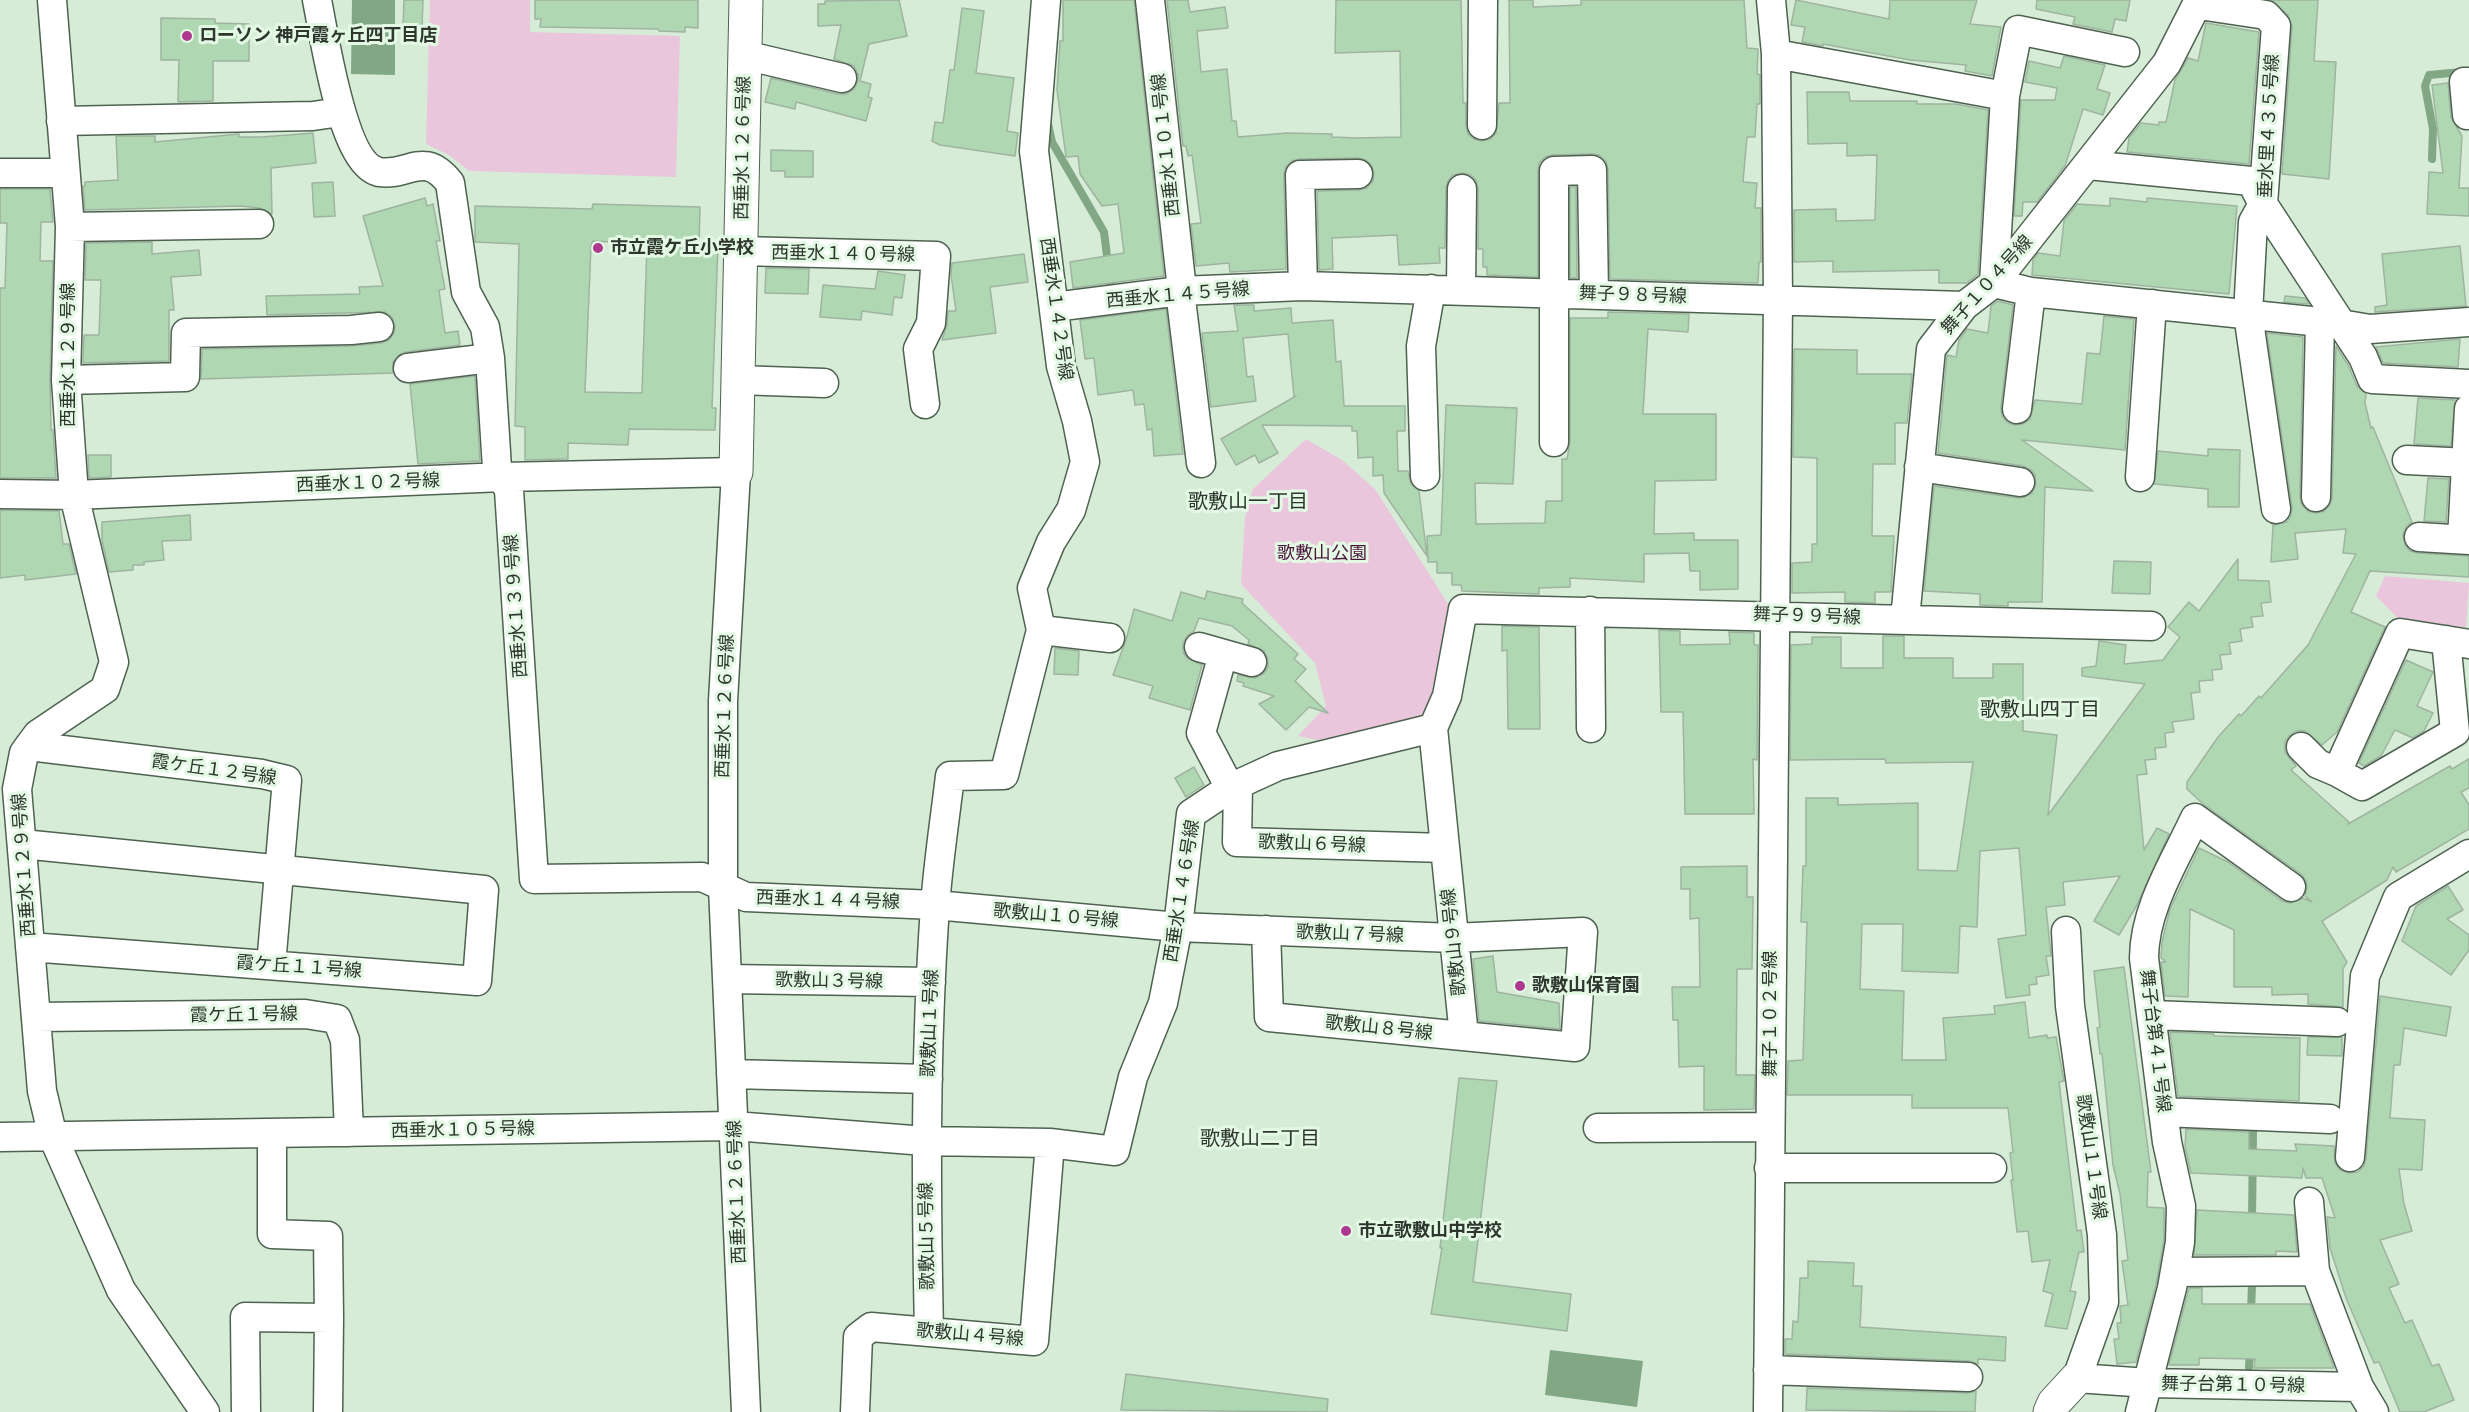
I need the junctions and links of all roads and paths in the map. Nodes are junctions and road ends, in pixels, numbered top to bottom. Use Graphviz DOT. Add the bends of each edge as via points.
graph roads {
  1 [pos="51,0"];
  2 [pos="317,0"];
  3 [pos="746,0"];
  4 [pos="1046,0"];
  5 [pos="1150,0"];
  6 [pos="1483,0"];
  7 [pos="1771,0"];
  8 [pos="2199,3"];
  9 [pos="2125,52"];
  10 [pos="1776,54"];
  11 [pos="744,56"];
  12 [pos="842,78"];
  13 [pos="2469,81"];
  14 [pos="2005,96"];
  15 [pos="340,112"];
  16 [pos="2467,114"];
  17 [pos="61,121"];
  18 [pos="1482,125"];
  19 [pos="2088,165"];
  20 [pos="0,173"];
  21 [pos="65,173"];
  22 [pos="1358,174"];
  23 [pos="1462,189"];
  24 [pos="2263,204"];
  25 [pos="259,224"];
  26 [pos="70,227"];
  27 [pos="741,251"];
  28 [pos="1994,283"];
  29 [pos="1303,286"];
  30 [pos="1431,289"];
  31 [pos="1461,290"];
  32 [pos="1180,291"];
  33 [pos="2031,292"];
  34 [pos="1555,293"];
  35 [pos="1594,294"];
  36 [pos="1778,300"];
  37 [pos="2152,304"];
  38 [pos="1964,306"];
  39 [pos="1054,307"];
  40 [pos="2248,314"];
  41 [pos="2469,322"];
  42 [pos="2330,323"];
  43 [pos="379,327"];
  44 [pos="490,358"];
  45 [pos="408,368"];
  46 [pos="66,380"];
  47 [pos="738,380"];
  48 [pos="824,383"];
  49 [pos="2469,384"];
  50 [pos="925,404"];
  51 [pos="2017,409"];
  52 [pos="2469,409"];
  53 [pos="1554,442"];
  54 [pos="2407,460"];
  55 [pos="2467,462"];
  56 [pos="1201,463"];
  57 [pos="1919,467"];
  58 [pos="736,472"];
  59 [pos="1425,476"];
  60 [pos="503,477"];
  61 [pos="2140,477"];
  62 [pos="2020,482"];
  63 [pos="0,494"];
  64 [pos="74,495"];
  65 [pos="2316,497"];
  66 [pos="2276,509"];
  67 [pos="2419,537"];
  68 [pos="2465,540"];
  69 [pos="1590,611"];
  70 [pos="1773,615"];
  71 [pos="1905,619"];
  72 [pos="2151,626"];
  73 [pos="1041,630"];
  74 [pos="1110,638"];
  75 [pos="2458,642"];
  76 [pos="1252,662"];
  77 [pos="1433,728"];
  78 [pos="1592,728"];
  79 [pos="29,746"];
  80 [pos="2301,747"];
  81 [pos="2337,772"];
  82 [pos="1234,787"];
  83 [pos="22,844"];
  84 [pos="1444,848"];
  85 [pos="2469,854"];
  86 [pos="279,869"];
  87 [pos="723,886"];
  88 [pos="2291,887"];
  89 [pos="935,905"];
  90 [pos="1178,927"];
  91 [pos="1266,930"];
  92 [pos="2066,932"];
  93 [pos="1453,938"];
  94 [pos="30,947"];
  95 [pos="271,965"];
  96 [pos="727,979"];
  97 [pos="931,982"];
  98 [pos="2152,1015"];
  99 [pos="36,1017"];
  100 [pos="2337,1022"];
  101 [pos="1464,1036"];
  102 [pos="1575,1047"];
  103 [pos="731,1074"];
  104 [pos="928,1079"];
  105 [pos="2163,1112"];
  106 [pos="2331,1119"];
  107 [pos="734,1126"];
  108 [pos="1770,1127"];
  109 [pos="1598,1128"];
  110 [pos="349,1132"];
  111 [pos="272,1133"];
  112 [pos="0,1137"];
  113 [pos="52,1137"];
  114 [pos="926,1141"];
  115 [pos="1050,1143"];
  116 [pos="2350,1156"];
  117 [pos="1769,1168"];
  118 [pos="1992,1168"];
  119 [pos="2309,1202"];
  120 [pos="2315,1271"];
  121 [pos="2175,1272"];
  122 [pos="329,1318"];
  123 [pos="929,1332"];
  124 [pos="1768,1370"];
  125 [pos="1968,1377"];
  126 [pos="2077,1378"];
  127 [pos="2148,1383"];
  128 [pos="2360,1387"];
  129 [pos="205,1412"];
  130 [pos="246,1412"];
  131 [pos="328,1412"];
  132 [pos="746,1412"];
  133 [pos="855,1412"];
  134 [pos="1768,1412"];
  135 [pos="2050,1412"];
  136 [pos="2140,1412"];
  137 [pos="2374,1412"];
  1 -- 17 [label="street, 西垂水１２９号線"];
  2 -- 15 [label="street"];
  3 -- 11 [label="street, 西垂水１２６号線"];
  4 -- 39 [label="street, 西垂水１４２号線" via="1034,151"];
  5 -- 32 [label="street, 西垂水１０１号線"];
  6 -- 18 [label="street"];
  7 -- 10 [label="street, 舞子１０２号線"];
  8 -- 19 [label="street, 舞子１０４号線" via="2167,63"];
  8 -- 24 [label="street, 垂水里４３５号線" via="2266,15 2276,26"];
  9 -- 14 [label="street" via="2018,30"];
  10 -- 14 [label="street"];
  10 -- 36 [label="street, 舞子１０２号線"];
  11 -- 12 [label="street" via="813,59"];
  11 -- 27 [label="street, 西垂水１２６号線"];
  13 -- 16 [label="street" via="2464,82"];
  14 -- 28 [label="street"];
  15 -- 17 [label="street" via="313,116"];
  15 -- 44 [label="street, 西垂水１３９号線" via="362,161 370,168 381,172 426,165 442,172 450,183 466,292 485,327"];
  17 -- 21 [label="street, 西垂水１２９号線"];
  19 -- 24 [label="street" via="2251,182"];
  19 -- 28 [label="street, 舞子１０４号線"];
  20 -- 21 [label="street"];
  21 -- 26 [label="street, 西垂水１２９号線"];
  22 -- 29 [label="street" via="1300,175"];
  23 -- 31 [label="street"];
  24 -- 40 [label="street" via="2253,222"];
  24 -- 42 [label="street, 垂水里４３５号線"];
  25 -- 26 [label="street"];
  26 -- 46 [label="street, 西垂水１２９号線"];
  27 -- 47 [label="street, 西垂水１２６号線"];
  27 -- 50 [label="street, 西垂水１４０号線" via="936,256 931,323 918,349"];
  28 -- 33 [label="street"];
  28 -- 38 [label="street, 舞子１０４号線"];
  29 -- 30 [label="street, 舞子９８号線"];
  29 -- 32 [label="street, 西垂水１４５号線"];
  30 -- 31 [label="street, 舞子９８号線"];
  30 -- 59 [label="street" via="1421,346"];
  31 -- 34 [label="street, 舞子９８号線"];
  32 -- 39 [label="street, 西垂水１４５号線"];
  32 -- 56 [label="street, 西垂水１０１号線"];
  33 -- 37 [label="street"];
  33 -- 51 [label="street"];
  34 -- 35 [label="street, 舞子９８号線"];
  34 -- 35 [label="street" via="1554,171 1592,170"];
  34 -- 53 [label="street"];
  35 -- 36 [label="street, 舞子９８号線"];
  36 -- 38 [label="street, 舞子９８号線"];
  36 -- 70 [label="street, 舞子１０２号線"];
  37 -- 40 [label="street"];
  37 -- 61 [label="street"];
  38 -- 57 [label="street, 舞子１０４号線" via="1930,349"];
  39 -- 73 [label="street, 西垂水１４２号線" via="1061,366 1085,462 1071,510 1051,542 1032,588"];
  40 -- 42 [label="street"];
  40 -- 66 [label="street"];
  41 -- 42 [label="street" via="2370,330"];
  42 -- 49 [label="street, 垂水里４３５号線" via="2363,357 2372,379"];
  42 -- 65 [label="street"];
  43 -- 46 [label="street" via="186,333 185,377"];
  44 -- 45 [label="street"];
  44 -- 60 [label="street, 西垂水１３９号線" via="497,468"];
  46 -- 64 [label="street, 西垂水１２９号線"];
  47 -- 48 [label="street"];
  47 -- 58 [label="street, 西垂水１２６号線"];
  52 -- 55 [label="street"];
  54 -- 55 [label="street"];
  55 -- 68 [label="street"];
  57 -- 62 [label="street"];
  57 -- 71 [label="street, 舞子１０４号線"];
  58 -- 60 [label="street, 西垂水１０２号線"];
  58 -- 87 [label="street, 西垂水１２６号線" via="723,701"];
  60 -- 64 [label="street, 西垂水１０２号線"];
  60 -- 87 [label="street, 西垂水１３９号線" via="509,490 534,879 702,877"];
  63 -- 64 [label="street, 西垂水１０２号線"];
  64 -- 79 [label="street, 西垂水１２９号線" via="114,663 105,689 38,734"];
  67 -- 68 [label="street"];
  69 -- 70 [label="street, 舞子９９号線"];
  69 -- 77 [label="street, 舞子９９号線" via="1463,609 1446,696"];
  69 -- 78 [label="street"];
  70 -- 71 [label="street, 舞子９９号線"];
  70 -- 108 [label="street, 舞子１０２号線"];
  71 -- 72 [label="street, 舞子９９号線"];
  73 -- 74 [label="street"];
  73 -- 89 [label="street, 西垂水１４２号線" via="1004,775 950,776"];
  75 -- 81 [label="street" via="2400,633"];
  75 -- 81 [label="street" via="2455,732 2362,786"];
  76 -- 82 [label="street" via="1211,650 1201,733"];
  77 -- 82 [label="street, 西垂水１４６号線" via="1278,766"];
  77 -- 84 [label="street, 歌敷山９号線"];
  79 -- 83 [label="street, 西垂水１２９号線" via="17,789"];
  79 -- 86 [label="street, 霞ケ丘１２号線" via="287,780"];
  80 -- 81 [label="street" via="2318,764"];
  82 -- 84 [label="street, 歌敷山６号線" via="1237,842"];
  82 -- 90 [label="street, 西垂水１４６号線" via="1191,814"];
  83 -- 86 [label="street"];
  83 -- 94 [label="street, 西垂水１２９号線"];
  84 -- 93 [label="street, 歌敷山９号線"];
  85 -- 116 [label="street" via="2398,897 2365,976"];
  86 -- 95 [label="street, 霞ケ丘１２号線"];
  86 -- 95 [label="street, 霞ケ丘１１号線" via="484,890 477,981"];
  87 -- 89 [label="street, 西垂水１４４号線" via="746,897"];
  87 -- 96 [label="street, 西垂水１２６号線"];
  88 -- 98 [label="street, 舞子台第４１号線" via="2195,818 2144,937"];
  89 -- 90 [label="street, 歌敷山１０号線"];
  89 -- 97 [label="street, 歌敷山１号線"];
  90 -- 91 [label="street, 歌敷山７号線"];
  90 -- 115 [label="street, 西垂水１４６号線" via="1163,1003 1132,1077 1115,1150"];
  91 -- 93 [label="street, 歌敷山７号線"];
  91 -- 101 [label="street, 歌敷山８号線" via="1269,1017"];
  92 -- 126 [label="street, 歌敷山１１号線" via="2070,1006 2102,1235 2104,1302"];
  93 -- 101 [label="street, 歌敷山９号線"];
  93 -- 102 [label="street, 歌敷山７号線" via="1583,932"];
  94 -- 95 [label="street, 霞ケ丘１１号線"];
  94 -- 99 [label="street, 西垂水１２９号線"];
  96 -- 97 [label="street, 歌敷山３号線"];
  96 -- 103 [label="street, 西垂水１２６号線"];
  97 -- 104 [label="street, 歌敷山１号線"];
  98 -- 100 [label="street"];
  98 -- 105 [label="street, 舞子台第４１号線"];
  99 -- 110 [label="street, 霞ケ丘１号線" via="305,1014 337,1020 345,1040"];
  99 -- 113 [label="street, 西垂水１２９号線" via="42,1091"];
  101 -- 102 [label="street, 歌敷山８号線"];
  103 -- 104 [label="street"];
  103 -- 107 [label="street, 西垂水１２６号線"];
  104 -- 114 [label="street, 歌敷山１号線"];
  105 -- 106 [label="street"];
  105 -- 121 [label="street, 舞子台第４１号線" via="2181,1206 2181,1242"];
  107 -- 110 [label="street, 西垂水１０５号線"];
  107 -- 114 [label="street, 西垂水１０５号線"];
  107 -- 132 [label="street, 西垂水１２６号線"];
  108 -- 109 [label="street"];
  108 -- 117 [label="street, 舞子１０２号線"];
  110 -- 111 [label="street, 西垂水１０５号線"];
  111 -- 113 [label="street, 西垂水１０５号線"];
  111 -- 122 [label="street" via="272,1234 328,1236"];
  112 -- 113 [label="street, 西垂水１０５号線"];
  113 -- 129 [label="street, 西垂水１２９号線" via="121,1290"];
  114 -- 115 [label="street, 西垂水１４６号線"];
  114 -- 123 [label="street, 歌敷山５号線"];
  115 -- 123 [label="street, 歌敷山４号線" via="1034,1341"];
  117 -- 118 [label="street"];
  117 -- 124 [label="street, 舞子１０２号線"];
  119 -- 120 [label="street"];
  120 -- 121 [label="street"];
  120 -- 128 [label="street"];
  121 -- 127 [label="street, 舞子台第４１号線"];
  122 -- 130 [label="street" via="245,1317"];
  122 -- 131 [label="street"];
  123 -- 133 [label="street, 歌敷山４号線" via="871,1327 858,1337"];
  124 -- 125 [label="street"];
  124 -- 134 [label="street, 舞子１０２号線"];
  126 -- 127 [label="street, 舞子台第１０号線"];
  126 -- 135 [label="street"];
  127 -- 128 [label="street, 舞子台第１０号線"];
  127 -- 136 [label="street, 舞子台第４１号線"];
  128 -- 137 [label="street"];
}
